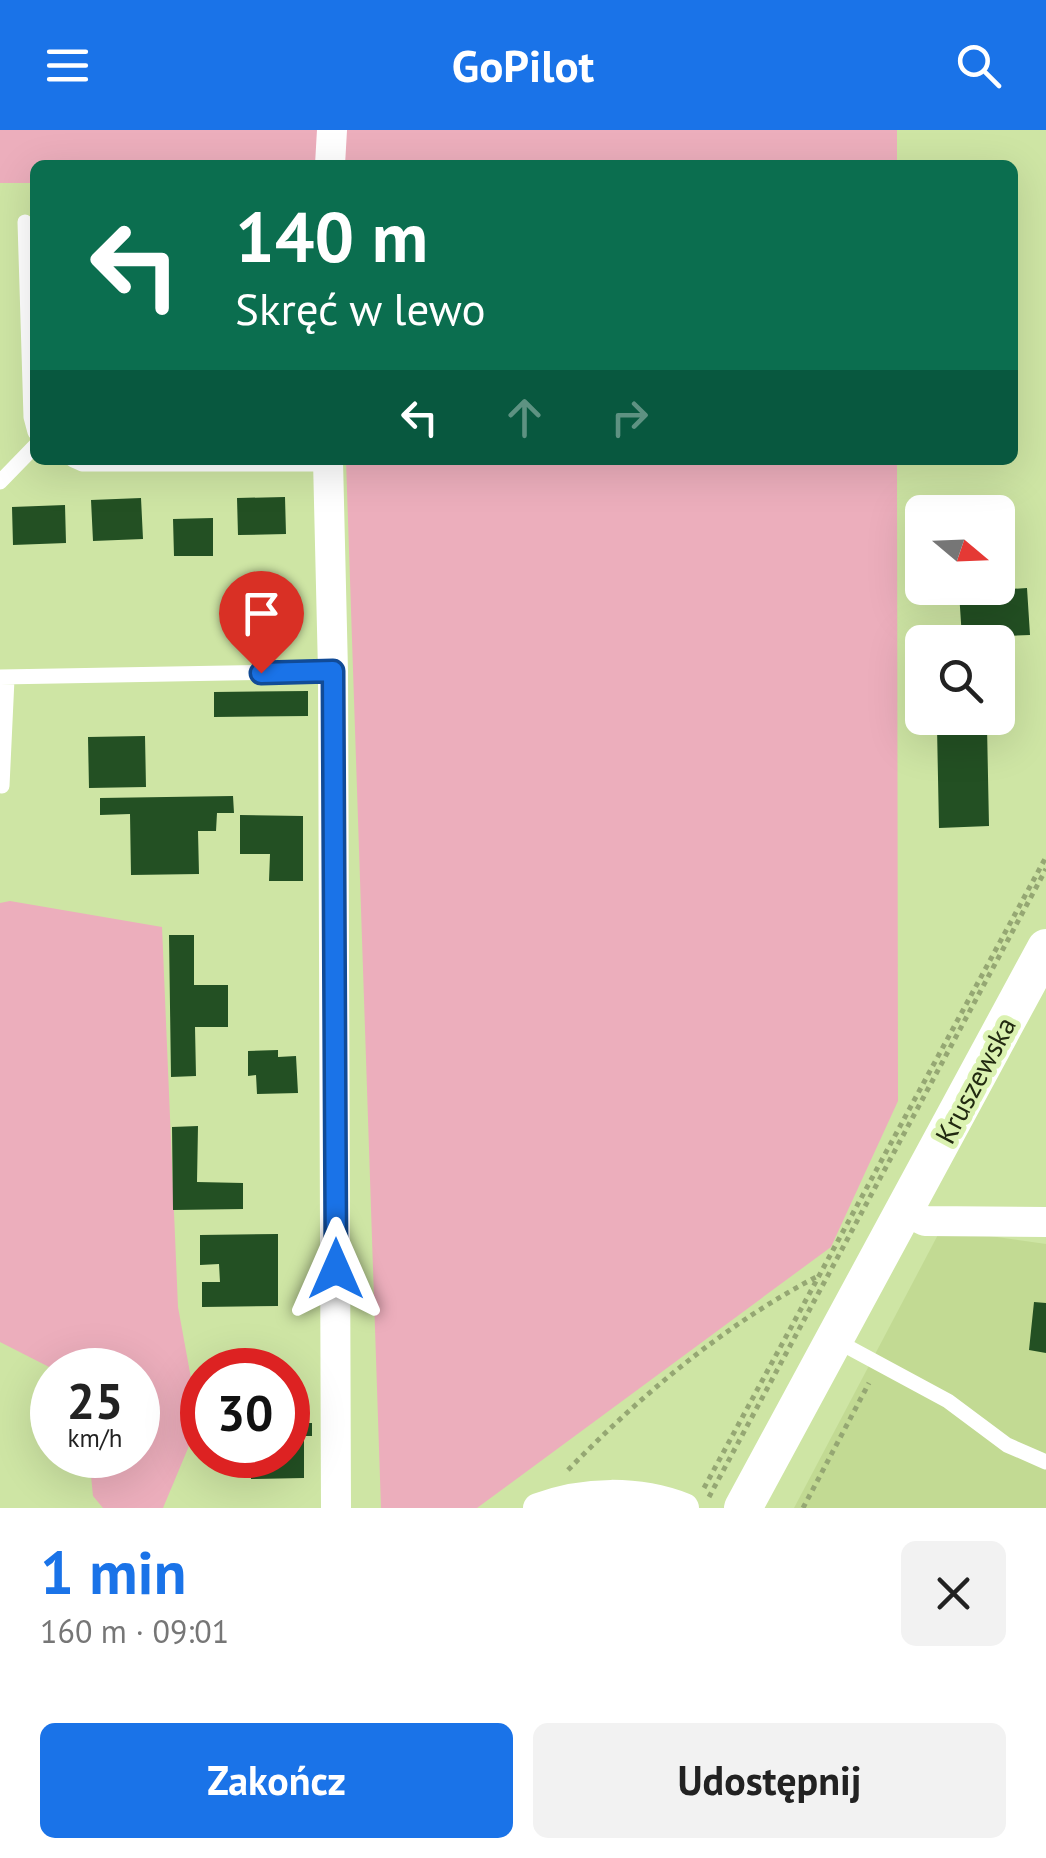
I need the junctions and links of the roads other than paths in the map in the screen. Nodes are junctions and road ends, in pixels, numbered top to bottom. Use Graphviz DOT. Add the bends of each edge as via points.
graph roads {
  1 [pos="332,130"];
  2 [pos="330,160"];
  3 [pos="26,222"];
  4 [pos="30,378"];
  5 [pos="30,451"];
  6 [pos="328,465"];
  7 [pos="0,482"];
  8 [pos="333,671"];
  9 [pos="4,678"];
  10 [pos="2,786"];
  11 [pos="1046,948"];
  12 [pos="904,1212"];
  13 [pos="1046,1222"];
  14 [pos="835,1340"];
  15 [pos="1046,1462"];
  16 [pos="692,1501"];
  17 [pos="336,1508"];
  18 [pos="538,1508"];
  19 [pos="744,1508"];
  1 -- 2 [label="street"];
  3 -- 4 [label="lane"];
  5 -- 7 [label="lane"];
  6 -- 8 [label="street"];
  8 -- 9 [label="lane"];
  8 -- 17 [label="street"];
  9 -- 10 [label="lane"];
  11 -- 12 [label="street, Kruszewska"];
  12 -- 13 [label="street" via="925,1221"];
  12 -- 14 [label="street, Kruszewska" via="837,1279"];
  14 -- 15 [label="lane"];
  14 -- 19 [label="street, Kruszewska"];
  16 -- 18 [label="street" via="619,1495"];
}
